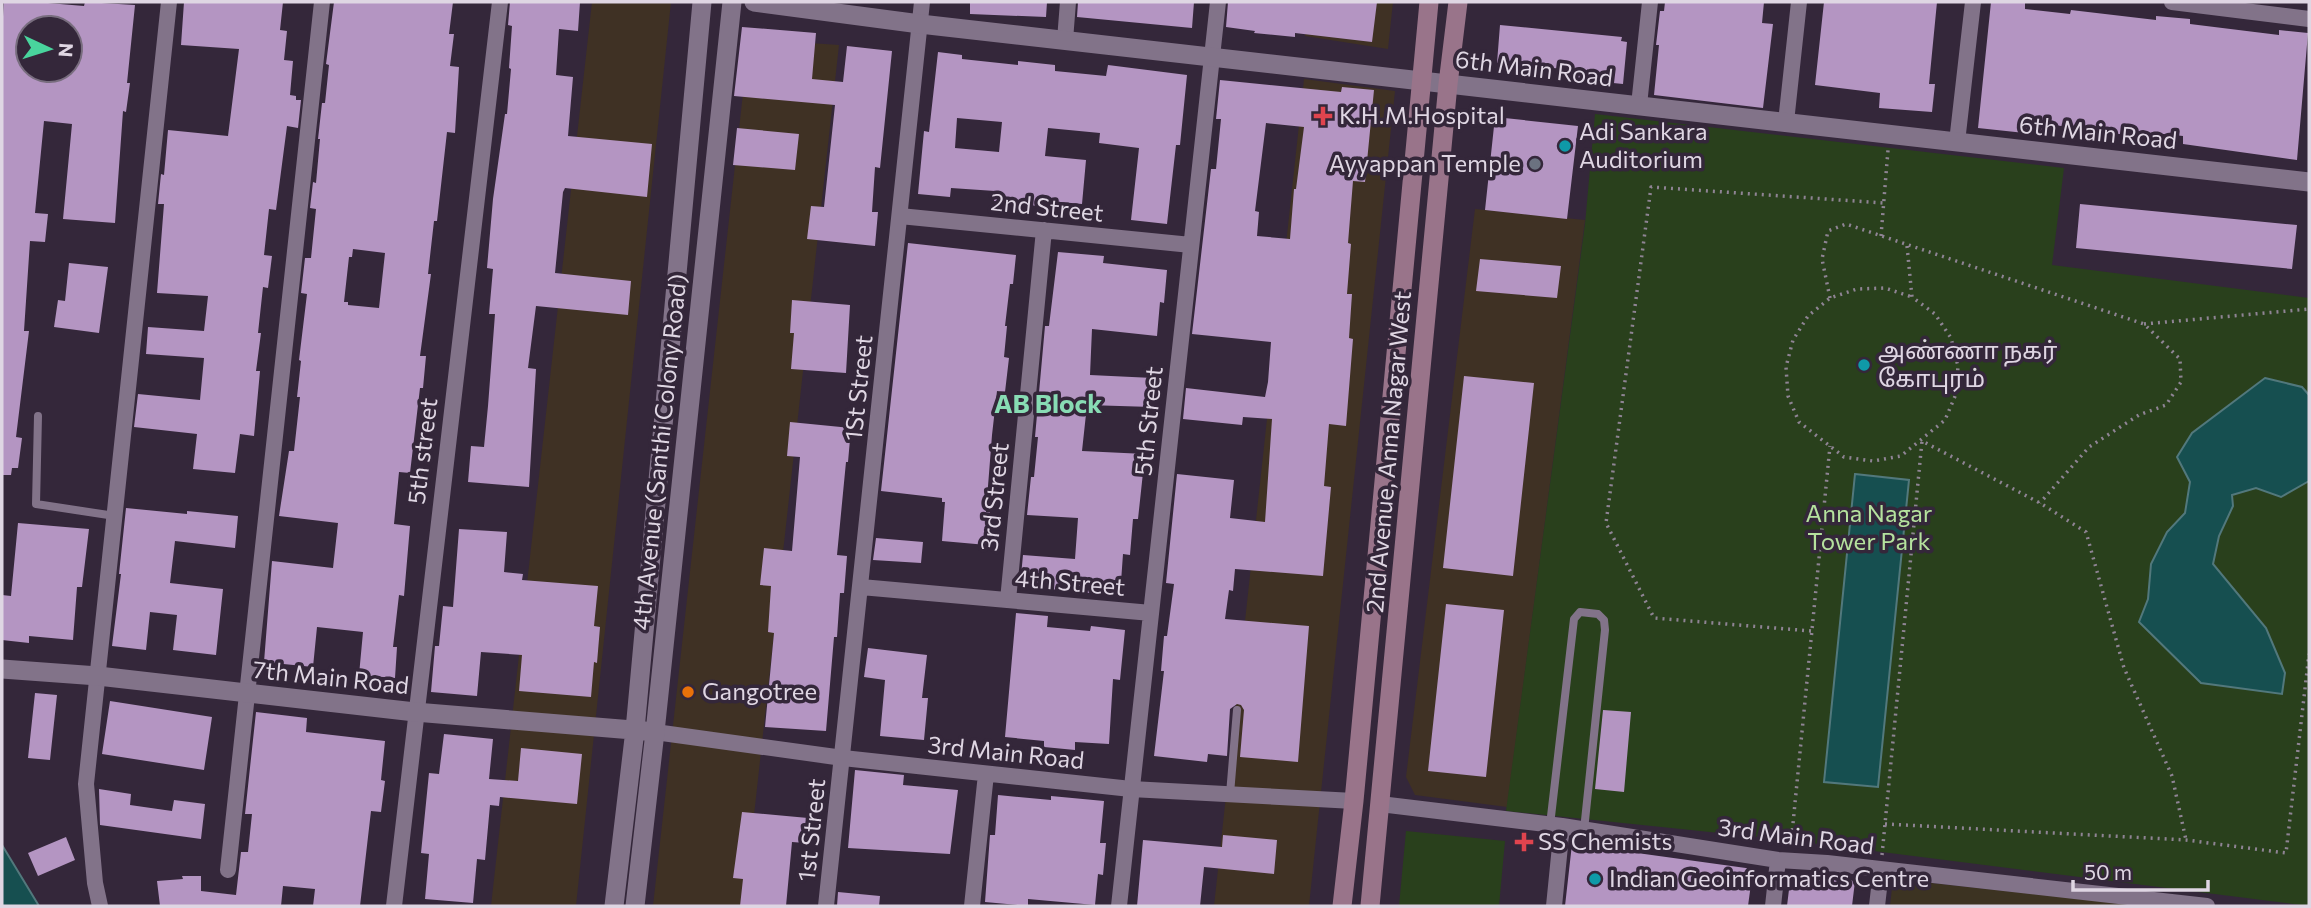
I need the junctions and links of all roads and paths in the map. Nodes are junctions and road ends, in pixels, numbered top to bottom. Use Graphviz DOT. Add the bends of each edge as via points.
graph roads {
  1 [pos="169,2"];
  2 [pos="322,2"];
  3 [pos="500,2"];
  4 [pos="702,2"];
  5 [pos="732,2"];
  6 [pos="754,2"];
  7 [pos="922,2"];
  8 [pos="1068,2"];
  9 [pos="1218,2"];
  10 [pos="1429,2"];
  11 [pos="1458,2"];
  12 [pos="1650,2"];
  13 [pos="1799,2"];
  14 [pos="1973,2"];
  15 [pos="2172,2"];
  16 [pos="2309,19"];
  17 [pos="920,24"];
  18 [pos="1065,40"];
  19 [pos="1211,57"];
  20 [pos="1420,80"];
  21 [pos="1448,83"];
  22 [pos="1639,105"];
  23 [pos="1786,122"];
  24 [pos="1889,134"];
  25 [pos="1957,142"];
  26 [pos="2309,182"];
  27 [pos="1884,203"];
  28 [pos="900,216"];
  29 [pos="1044,230"];
  30 [pos="1881,236"];
  31 [pos="1191,244"];
  32 [pos="1907,245"];
  33 [pos="1912,297"];
  34 [pos="1830,298"];
  35 [pos="2309,309"];
  36 [pos="2144,324"];
  37 [pos="38,416"];
  38 [pos="1922,441"];
  39 [pos="1829,446"];
  40 [pos="2040,503"];
  41 [pos="115,516"];
  42 [pos="861,587"];
  43 [pos="1008,600"];
  44 [pos="1151,612"];
  45 [pos="1811,631"];
  46 [pos="2309,654"];
  47 [pos="2,669"];
  48 [pos="98,676"];
  49 [pos="247,694"];
  50 [pos="1237,710"];
  51 [pos="415,712"];
  52 [pos="635,730"];
  53 [pos="655,732"];
  54 [pos="843,758"];
  55 [pos="986,774"];
  56 [pos="1131,789"];
  57 [pos="1230,794"];
  58 [pos="1354,801"];
  59 [pos="1380,804"];
  60 [pos="1885,824"];
  61 [pos="1556,825"];
  62 [pos="1584,830"];
  63 [pos="2186,840"];
  64 [pos="1784,860"];
  65 [pos="228,870"];
  66 [pos="1881,871"];
  67 [pos="100,906"];
  68 [pos="394,906"];
  69 [pos="614,906"];
  70 [pos="635,906"];
  71 [pos="826,906"];
  72 [pos="972,906"];
  73 [pos="1119,906"];
  74 [pos="1342,906"];
  75 [pos="1370,906"];
  76 [pos="1554,906"];
  77 [pos="1773,906"];
  78 [pos="1877,906"];
  79 [pos="2207,906"];
  1 -- 41 [label="street"];
  2 -- 49 [label="street"];
  3 -- 51 [label="street, 5th street"];
  4 -- 52 [label="street, 4th Avenue (Santhi Colony Road)"];
  5 -- 53 [label="street, 4th Avenue (Santhi Colony Road)"];
  6 -- 17 [label="street, 6th Main Road"];
  7 -- 17 [label="street"];
  8 -- 18 [label="street"];
  9 -- 19 [label="street"];
  10 -- 20 [label="main road, 2nd Avenue, Anna Nagar West"];
  11 -- 21 [label="main road, 2nd Avenue, Anna Nagar West"];
  12 -- 22 [label="street"];
  13 -- 23 [label="street"];
  14 -- 25 [label="street"];
  15 -- 16 [label="street"];
  17 -- 18 [label="street, 6th Main Road"];
  17 -- 28 [label="street, 1St Street"];
  18 -- 19 [label="street, 6th Main Road"];
  19 -- 20 [label="street, 6th Main Road"];
  19 -- 31 [label="street, 5th Street"];
  20 -- 21 [label="street, 6th Main Road"];
  20 -- 58 [label="main road, 2nd Avenue, Anna Nagar West"];
  21 -- 22 [label="street, 6th Main Road"];
  21 -- 59 [label="main road, 2nd Avenue, Anna Nagar West"];
  22 -- 23 [label="street, 6th Main Road"];
  23 -- 24 [label="street, 6th Main Road"];
  24 -- 25 [label="street, 6th Main Road"];
  24 -- 27 [label="path"];
  25 -- 26 [label="street, 6th Main Road"];
  27 -- 30 [label="path"];
  27 -- 45 [label="path" via="1651,187 1606,523 1654,618"];
  28 -- 29 [label="street, 2nd Street"];
  28 -- 42 [label="street, 1St Street"];
  29 -- 31 [label="street, 2nd Street"];
  29 -- 43 [label="street, 3rd Street"];
  30 -- 32 [label="path"];
  30 -- 34 [label="path" via="1846,224 1828,231 1822,259"];
  31 -- 44 [label="street, 5th Street"];
  32 -- 33 [label="path"];
  32 -- 36 [label="path"];
  33 -- 34 [label="path" via="1885,288 1857,289"];
  33 -- 38 [label="path" via="1943,325 1958,366 1956,394 1945,420"];
  34 -- 39 [label="path" via="1808,316 1793,340 1786,367 1788,396 1799,422"];
  35 -- 36 [label="path"];
  36 -- 40 [label="path" via="2180,359 2181,382 2166,405 2139,415 2089,447"];
  37 -- 41 [label="lane" via="36,504"];
  38 -- 39 [label="path" via="1901,456 1873,461 1844,457"];
  38 -- 40 [label="path"];
  38 -- 60 [label="path"];
  39 -- 45 [label="path"];
  40 -- 63 [label="path" via="2086,533 2124,668 2172,776"];
  41 -- 48 [label="street"];
  42 -- 43 [label="street, 4th Street"];
  42 -- 54 [label="street, 1St Street"];
  43 -- 44 [label="street, 4th Street"];
  44 -- 56 [label="street, 5th Street"];
  45 -- 64 [label="path"];
  46 -- 63 [label="path" via="2286,853"];
  47 -- 48 [label="street, 7th Main Road"];
  48 -- 49 [label="street, 7th Main Road"];
  48 -- 67 [label="street" via="86,784"];
  49 -- 51 [label="street, 7th Main Road"];
  49 -- 65 [label="street"];
  50 -- 57 [label="lane"];
  51 -- 52 [label="street, 7th Main Road"];
  51 -- 68 [label="street, 5th street"];
  52 -- 53 [label="street, 7th Main Road"];
  52 -- 69 [label="street, 4th Avenue (Santhi Colony Road)"];
  53 -- 54 [label="street, 3rd Main Road"];
  53 -- 70 [label="street, 4th Avenue (Santhi Colony Road)"];
  54 -- 55 [label="street, 3rd Main Road"];
  54 -- 71 [label="street, 1st Street"];
  55 -- 56 [label="street, 3rd Main Road"];
  55 -- 72 [label="street"];
  56 -- 57 [label="street, 3rd Main Road"];
  56 -- 73 [label="street"];
  57 -- 58 [label="street, 3rd Main Road"];
  58 -- 74 [label="main road, 2nd Avenue, Anna Nagar West"];
  59 -- 61 [label="street, 3rd Main Road"];
  59 -- 75 [label="main road, 2nd Avenue, Anna Nagar West"];
  60 -- 63 [label="path"];
  60 -- 66 [label="path"];
  61 -- 62 [label="street, 3rd Main Road"];
  61 -- 62 [label="lane" via="1574,619 1580,612 1598,614 1605,630"];
  61 -- 76 [label="street"];
  62 -- 64 [label="street, 3rd Main Road"];
  64 -- 66 [label="street, 3rd Main Road"];
  64 -- 77 [label="street"];
  66 -- 78 [label="street"];
  66 -- 79 [label="street, 3rd Main Road"];
}
